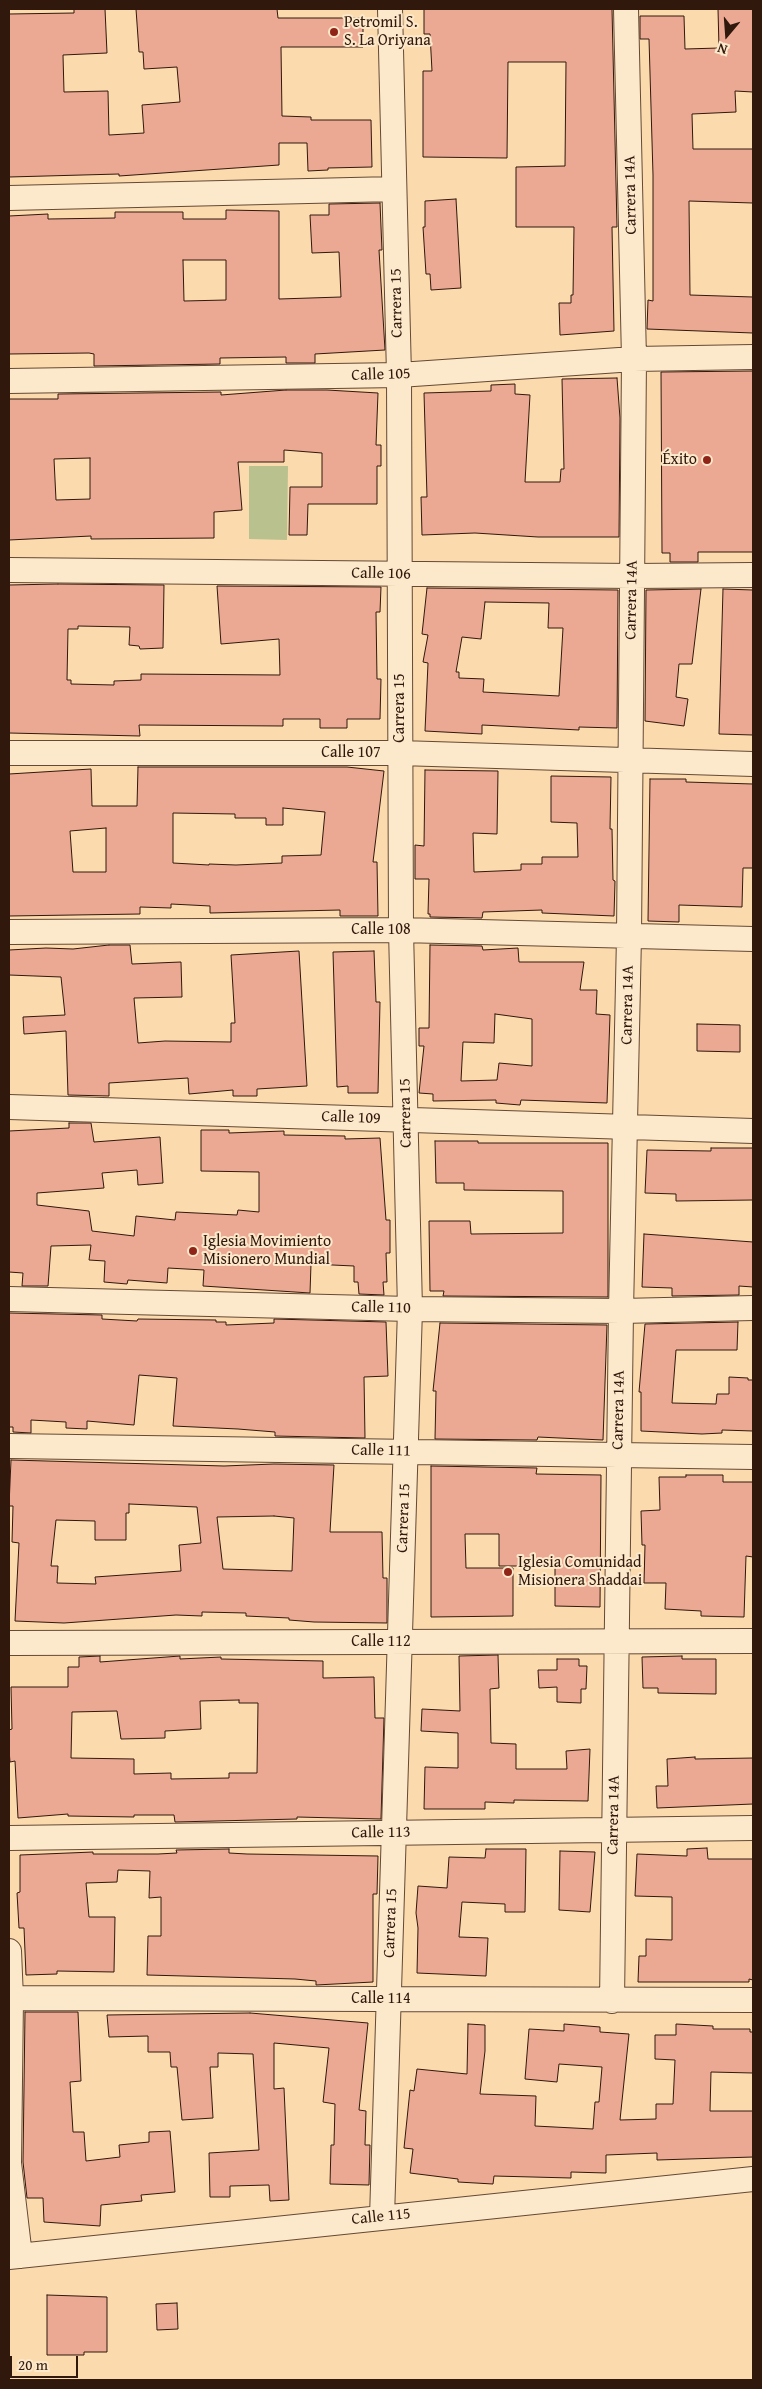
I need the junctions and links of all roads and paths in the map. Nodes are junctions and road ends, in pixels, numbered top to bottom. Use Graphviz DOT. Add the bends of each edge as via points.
graph roads {
  1 [pos="390,9"];
  2 [pos="626,9"];
  3 [pos="394,188"];
  4 [pos="9,198"];
  5 [pos="753,357"];
  6 [pos="634,359"];
  7 [pos="398,375"];
  8 [pos="9,381"];
  9 [pos="9,570"];
  10 [pos="399,574"];
  11 [pos="753,575"];
  12 [pos="633,576"];
  13 [pos="9,752"];
  14 [pos="400,753"];
  15 [pos="631,761"];
  16 [pos="753,764"];
  17 [pos="401,930"];
  18 [pos="9,932"];
  19 [pos="629,936"];
  20 [pos="753,939"];
  21 [pos="9,1108"];
  22 [pos="406,1120"];
  23 [pos="625,1127"];
  24 [pos="753,1131"];
  25 [pos="9,1299"];
  26 [pos="753,1308"];
  27 [pos="410,1309"];
  28 [pos="621,1310"];
  29 [pos="9,1446"];
  30 [pos="406,1452"];
  31 [pos="619,1455"];
  32 [pos="753,1457"];
  33 [pos="753,1641"];
  34 [pos="400,1642"];
  35 [pos="616,1642"];
  36 [pos="9,1643"];
  37 [pos="753,1828"];
  38 [pos="613,1830"];
  39 [pos="394,1833"];
  40 [pos="9,1838"];
  41 [pos="9,1951"];
  42 [pos="10,1998"];
  43 [pos="389,1999"];
  44 [pos="753,2000"];
  45 [pos="612,2001"];
  46 [pos="9,2163"];
  47 [pos="753,2179"];
  48 [pos="382,2217"];
  49 [pos="14,2256"];
  1 -- 3 [label="street, Carrera 15"];
  2 -- 6 [label="street, Carrera 14A"];
  3 -- 4 [label="street"];
  3 -- 7 [label="street, Carrera 15"];
  5 -- 6 [label="street, Calle 105"];
  6 -- 7 [label="street, Calle 105"];
  6 -- 12 [label="street, Carrera 14A"];
  7 -- 8 [label="street, Calle 105"];
  7 -- 10 [label="street, Carrera 15"];
  9 -- 10 [label="street, Calle 106"];
  10 -- 12 [label="street, Calle 106"];
  10 -- 14 [label="street, Carrera 15"];
  11 -- 12 [label="street, Calle 106"];
  12 -- 15 [label="street, Carrera 14A"];
  13 -- 14 [label="street, Calle 107"];
  14 -- 15 [label="street, Calle 107"];
  14 -- 17 [label="street, Carrera 15"];
  15 -- 16 [label="street, Calle 107"];
  15 -- 19 [label="street, Carrera 14A"];
  17 -- 18 [label="street, Calle 108"];
  17 -- 19 [label="street, Calle 108"];
  17 -- 22 [label="street, Carrera 15"];
  19 -- 20 [label="street, Calle 108"];
  19 -- 23 [label="street, Carrera 14A"];
  21 -- 22 [label="street, Calle 109"];
  22 -- 23 [label="street, Calle 109"];
  22 -- 27 [label="street, Carrera 15"];
  23 -- 24 [label="street, Calle 109"];
  23 -- 28 [label="street, Carrera 14A"];
  25 -- 27 [label="street, Calle 110"];
  26 -- 28 [label="street, Calle 110"];
  27 -- 28 [label="street, Calle 110"];
  27 -- 30 [label="street, Carrera 15"];
  28 -- 31 [label="street, Carrera 14A"];
  29 -- 30 [label="street, Calle 111"];
  30 -- 31 [label="street, Calle 111"];
  30 -- 34 [label="street, Carrera 15"];
  31 -- 32 [label="street, Calle 111"];
  31 -- 35 [label="street, Carrera 14A"];
  33 -- 35 [label="street, Calle 112"];
  34 -- 35 [label="street, Calle 112"];
  34 -- 36 [label="street, Calle 112"];
  34 -- 39 [label="street, Carrera 15"];
  35 -- 38 [label="street, Carrera 14A"];
  37 -- 38 [label="street, Calle 113"];
  38 -- 39 [label="street, Calle 113"];
  38 -- 45 [label="street, Carrera 14A"];
  39 -- 40 [label="street, Calle 113"];
  39 -- 43 [label="street, Carrera 15"];
  41 -- 42 [label="street"];
  42 -- 43 [label="street, Calle 114"];
  42 -- 46 [label="street"];
  43 -- 45 [label="street, Calle 114"];
  43 -- 48 [label="street, Carrera 15"];
  44 -- 45 [label="street, Calle 114"];
  46 -- 49 [label="street"];
  47 -- 48 [label="street, Calle 115"];
  48 -- 49 [label="street, Calle 115"];
}
